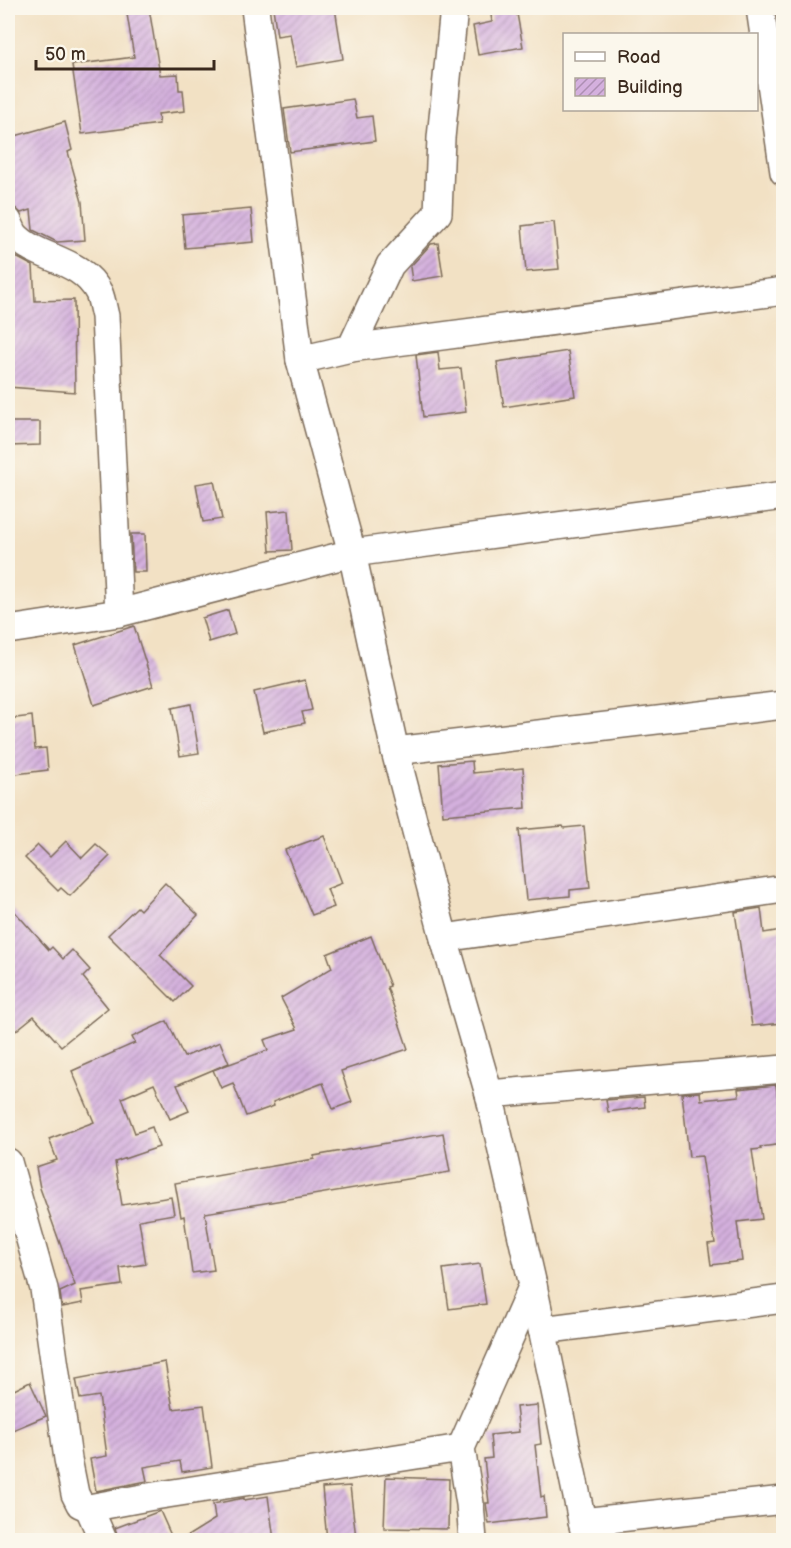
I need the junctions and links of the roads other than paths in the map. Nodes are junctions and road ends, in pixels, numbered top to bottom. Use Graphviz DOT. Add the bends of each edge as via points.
graph roads {
  1 [pos="255,8"];
  2 [pos="454,8"];
  3 [pos="760,8"];
  4 [pos="783,172"];
  5 [pos="8,221"];
  6 [pos="783,291"];
  7 [pos="351,348"];
  8 [pos="300,360"];
  9 [pos="783,496"];
  10 [pos="352,553"];
  11 [pos="119,613"];
  12 [pos="8,630"];
  13 [pos="783,705"];
  14 [pos="395,751"];
  15 [pos="783,889"];
  16 [pos="444,938"];
  17 [pos="783,1069"];
  18 [pos="489,1094"];
  19 [pos="8,1162"];
  20 [pos="533,1285"];
  21 [pos="783,1299"];
  22 [pos="542,1330"];
  23 [pos="461,1448"];
  24 [pos="783,1500"];
  25 [pos="89,1508"];
  26 [pos="584,1531"];
  27 [pos="103,1540"];
  28 [pos="473,1540"];
  1 -- 8 [label="street"];
  2 -- 7 [label="street" via="438,213 390,265"];
  3 -- 4 [label="street"];
  5 -- 11 [label="street" via="24,242 83,274 99,293 105,316"];
  6 -- 7 [label="street"];
  7 -- 8 [label="street"];
  8 -- 10 [label="street"];
  9 -- 10 [label="street"];
  10 -- 11 [label="street"];
  10 -- 14 [label="street"];
  11 -- 12 [label="street"];
  13 -- 14 [label="street"];
  14 -- 16 [label="street"];
  15 -- 16 [label="street"];
  16 -- 18 [label="street"];
  17 -- 18 [label="street"];
  18 -- 20 [label="street"];
  19 -- 25 [label="street" via="44,1289 75,1494 80,1504"];
  20 -- 22 [label="street"];
  20 -- 23 [label="street"];
  21 -- 22 [label="street"];
  22 -- 26 [label="street"];
  23 -- 25 [label="street"];
  23 -- 28 [label="street"];
  24 -- 26 [label="street"];
  25 -- 27 [label="street"];
}
